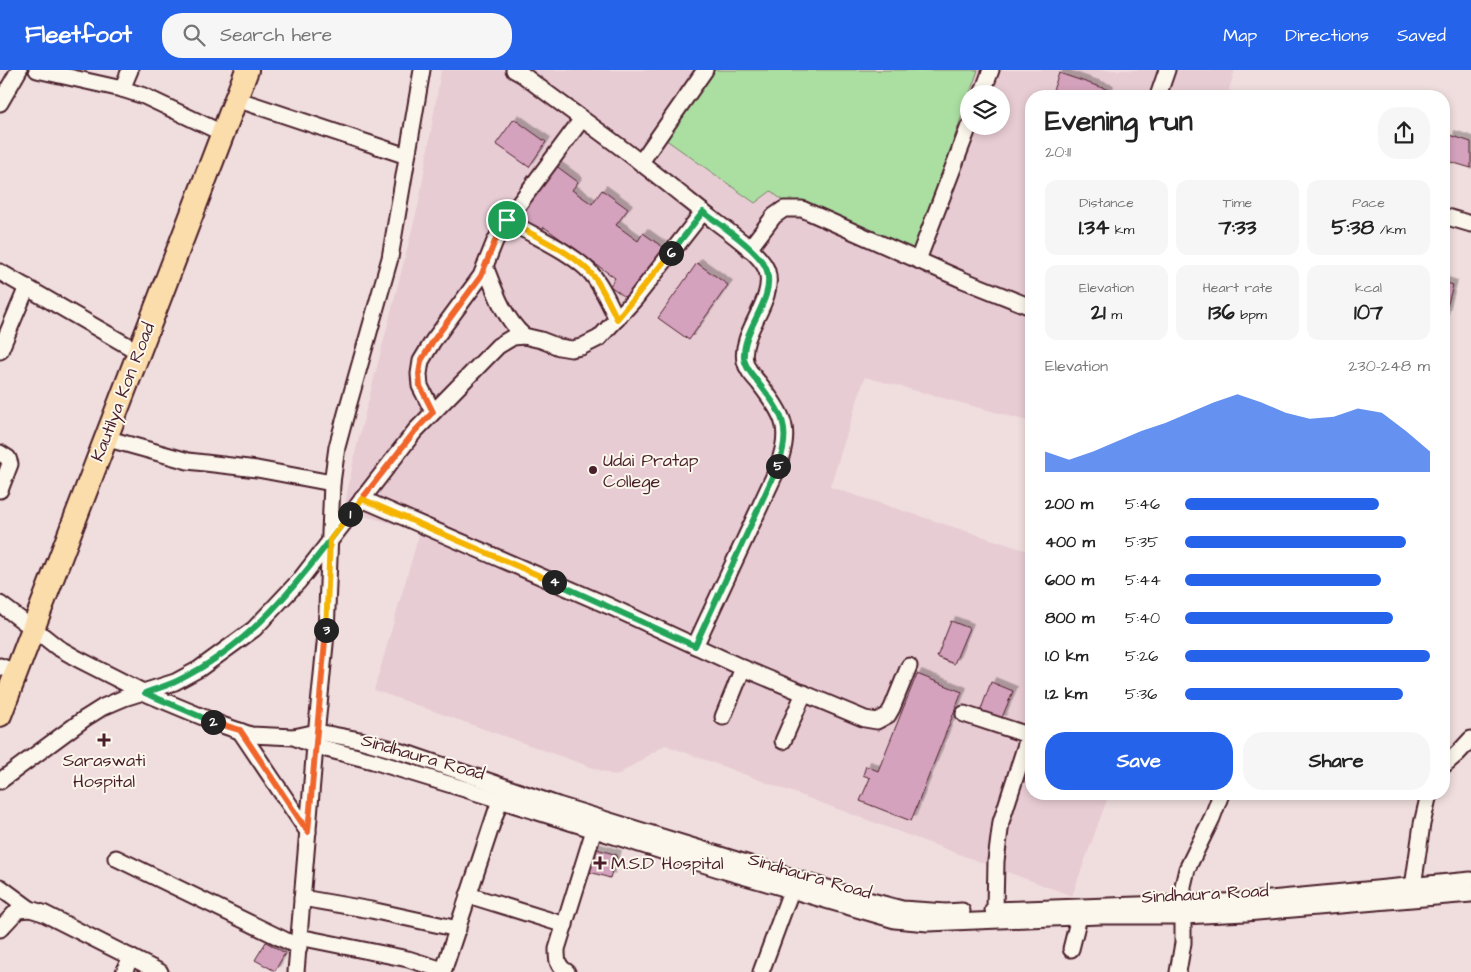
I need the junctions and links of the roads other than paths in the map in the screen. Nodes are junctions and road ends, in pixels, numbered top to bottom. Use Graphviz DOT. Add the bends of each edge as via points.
graph roads {
  1 [pos="19,70"];
  2 [pos="37,70"];
  3 [pos="130,70"];
  4 [pos="234,70"];
  5 [pos="247,70"];
  6 [pos="422,70"];
  7 [pos="514,70"];
  8 [pos="705,70"];
  9 [pos="990,70"];
  10 [pos="1167,70"];
  11 [pos="985,85"];
  12 [pos="122,89"];
  13 [pos="1160,90"];
  14 [pos="236,99"];
  15 [pos="0,102"];
  16 [pos="582,119"];
  17 [pos="216,130"];
  18 [pos="966,135"];
  19 [pos="407,156"];
  20 [pos="641,162"];
  21 [pos="703,212"];
  22 [pos="1450,218"];
  23 [pos="507,220"];
  24 [pos="1471,224"];
  25 [pos="749,249"];
  26 [pos="918,260"];
  27 [pos="485,266"];
  28 [pos="0,272"];
  29 [pos="26,287"];
  30 [pos="1025,305"];
  31 [pos="617,319"];
  32 [pos="524,336"];
  33 [pos="130,346"];
  34 [pos="0,351"];
  35 [pos="433,412"];
  36 [pos="106,438"];
  37 [pos="0,453"];
  38 [pos="332,483"];
  39 [pos="0,490"];
  40 [pos="362,499"];
  41 [pos="330,540"];
  42 [pos="0,604"];
  43 [pos="29,625"];
  44 [pos="695,646"];
  45 [pos="909,666"];
  46 [pos="744,668"];
  47 [pos="2,673"];
  48 [pos="145,693"];
  49 [pos="804,693"];
  50 [pos="964,714"];
  51 [pos="0,715"];
  52 [pos="723,717"];
  53 [pos="240,730"];
  54 [pos="1025,734"];
  55 [pos="316,739"];
  56 [pos="1471,739"];
  57 [pos="783,741"];
  58 [pos="1025,751"];
  59 [pos="1450,760"];
  60 [pos="0,781"];
  61 [pos="500,800"];
  62 [pos="1219,800"];
  63 [pos="1428,800"];
  64 [pos="594,830"];
  65 [pos="308,832"];
  66 [pos="116,858"];
  67 [pos="1471,880"];
  68 [pos="0,887"];
  69 [pos="1413,887"];
  70 [pos="791,891"];
  71 [pos="1471,894"];
  72 [pos="468,896"];
  73 [pos="302,898"];
  74 [pos="30,909"];
  75 [pos="994,910"];
  76 [pos="1182,910"];
  77 [pos="1080,917"];
  78 [pos="565,926"];
  79 [pos="0,929"];
  80 [pos="458,929"];
  81 [pos="299,942"];
  82 [pos="1071,949"];
  83 [pos="131,957"];
  84 [pos="443,971"];
  85 [pos="124,972"];
  86 [pos="160,972"];
  87 [pos="296,972"];
  88 [pos="567,972"];
  89 [pos="761,972"];
  90 [pos="1178,972"];
  1 -- 15 [label="street"];
  2 -- 12 [label="street"];
  3 -- 12 [label="street"];
  4 -- 17 [label="highway, Kautilya Kon Road"];
  5 -- 14 [label="highway, Kautilya Kon Road"];
  6 -- 19 [label="street"];
  7 -- 16 [label="street"];
  8 -- 20 [label="street"];
  9 -- 11 [label="street"];
  10 -- 13 [label="street"];
  12 -- 17 [label="street"];
  14 -- 17 [label="highway, Kautilya Kon Road"];
  14 -- 19 [label="street"];
  16 -- 20 [label="street"];
  16 -- 23 [label="street"];
  17 -- 33 [label="highway, Kautilya Kon Road"];
  17 -- 36 [label="highway, Kautilya Kon Road"];
  18 -- 26 [label="street"];
  19 -- 38 [label="street" via="390,258 337,447"];
  20 -- 21 [label="street"];
  21 -- 25 [label="street"];
  21 -- 31 [label="street"];
  22 -- 24 [label="street"];
  23 -- 27 [label="street"];
  23 -- 31 [label="street" via="558,248 589,271"];
  25 -- 26 [label="street" via="774,216 784,209 802,209"];
  25 -- 44 [label="street" via="767,270 768,284 746,343 744,359 782,418 786,434 784,451"];
  26 -- 30 [label="street"];
  27 -- 32 [label="street" via="508,318"];
  27 -- 35 [label="street" via="421,361 420,386"];
  28 -- 29 [label="street"];
  29 -- 33 [label="street"];
  29 -- 34 [label="street"];
  31 -- 32 [label="street" via="599,338 571,349"];
  32 -- 35 [label="street" via="513,337 498,346"];
  33 -- 43 [label="highway, Kautilya Kon Road" via="80,471"];
  35 -- 40 [label="street"];
  36 -- 38 [label="street" via="188,461 257,468"];
  36 -- 43 [label="highway, Kautilya Kon Road"];
  37 -- 39 [label="street" via="8,458 10,464"];
  38 -- 41 [label="street"];
  40 -- 41 [label="street"];
  40 -- 44 [label="street"];
  41 -- 48 [label="street" via="299,581 254,629 199,669"];
  41 -- 55 [label="street" via="326,634"];
  42 -- 43 [label="street, Sindhaura Road"];
  43 -- 47 [label="highway, Kautilya Kon Road"];
  43 -- 48 [label="street, Sindhaura Road" via="57,647"];
  43 -- 51 [label="highway, Kautilya Kon Road"];
  44 -- 46 [label="street"];
  45 -- 49 [label="street" via="888,715 877,721"];
  46 -- 49 [label="street"];
  46 -- 52 [label="street"];
  48 -- 53 [label="street, Sindhaura Road"];
  48 -- 60 [label="street" via="103,707"];
  49 -- 57 [label="street"];
  50 -- 54 [label="street"];
  53 -- 55 [label="street, Sindhaura Road" via="251,735"];
  53 -- 65 [label="street"];
  55 -- 61 [label="street, Sindhaura Road" via="373,761"];
  55 -- 65 [label="street"];
  55 -- 75 [label="street" via="360,740 412,755 558,806 902,910"];
  56 -- 59 [label="street"];
  58 -- 75 [label="street" via="998,837"];
  61 -- 64 [label="street, Sindhaura Road"];
  61 -- 72 [label="street"];
  62 -- 76 [label="street" via="1187,869"];
  63 -- 69 [label="street"];
  64 -- 70 [label="street, Sindhaura Road"];
  64 -- 78 [label="street"];
  65 -- 73 [label="street"];
  66 -- 81 [label="street"];
  67 -- 69 [label="street"];
  68 -- 74 [label="street"];
  69 -- 76 [label="street"];
  70 -- 77 [label="street, Sindhaura Road" via="895,920 928,923"];
  70 -- 89 [label="street"];
  71 -- 76 [label="street, Sindhaura Road" via="1246,912"];
  72 -- 78 [label="street"];
  72 -- 80 [label="street"];
  73 -- 80 [label="street"];
  73 -- 81 [label="street"];
  74 -- 79 [label="street" via="18,910"];
  74 -- 83 [label="street"];
  75 -- 76 [label="street"];
  76 -- 77 [label="street, Sindhaura Road"];
  76 -- 90 [label="street" via="1183,943"];
  77 -- 82 [label="street"];
  78 -- 88 [label="street" via="557,949 557,961"];
  80 -- 84 [label="street"];
  81 -- 84 [label="street" via="408,958"];
  81 -- 87 [label="street"];
  83 -- 85 [label="street"];
  83 -- 86 [label="street"];
}
